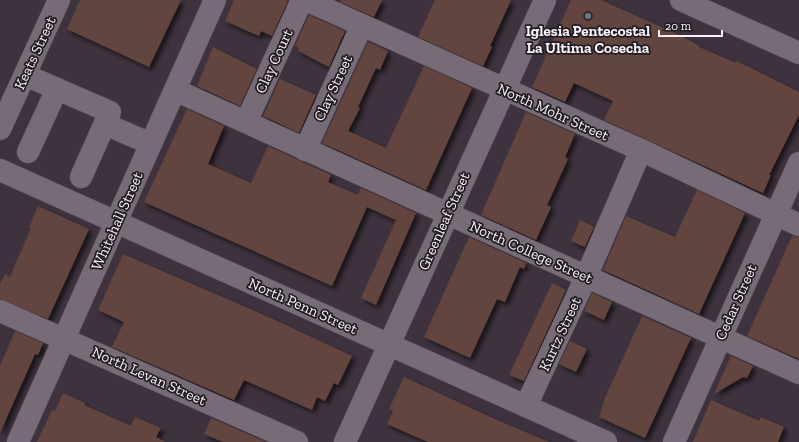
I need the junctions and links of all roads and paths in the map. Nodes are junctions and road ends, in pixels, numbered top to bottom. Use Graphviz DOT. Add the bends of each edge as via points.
graph roads {
  1 [pos="59,0"];
  2 [pos="215,0"];
  3 [pos="302,0"];
  4 [pos="306,0"];
  5 [pos="545,0"];
  6 [pos="680,0"];
  7 [pos="362,26"];
  8 [pos="799,53"];
  9 [pos="25,75"];
  10 [pos="57,89"];
  11 [pos="175,90"];
  12 [pos="503,90"];
  13 [pos="246,122"];
  14 [pos="105,124"];
  15 [pos="0,129"];
  16 [pos="151,144"];
  17 [pos="305,150"];
  18 [pos="640,150"];
  19 [pos="28,152"];
  20 [pos="799,163"];
  21 [pos="0,170"];
  22 [pos="81,177"];
  23 [pos="447,214"];
  24 [pos="776,215"];
  25 [pos="116,222"];
  26 [pos="799,225"];
  27 [pos="586,277"];
  28 [pos="0,311"];
  29 [pos="720,337"];
  30 [pos="64,339"];
  31 [pos="388,344"];
  32 [pos="799,373"];
  33 [pos="526,406"];
  34 [pos="18,442"];
  35 [pos="297,442"];
  36 [pos="345,442"];
  37 [pos="606,442"];
  38 [pos="674,442"];
  1 -- 9 [label="street, Keats Street"];
  2 -- 11 [label="street, Whitehall Street"];
  3 -- 13 [label="street, Clay Court"];
  4 -- 7 [label="street, North Mohr Street"];
  5 -- 12 [label="street, Greenleaf Street"];
  6 -- 8 [label="street"];
  7 -- 12 [label="street, North Mohr Street"];
  7 -- 17 [label="street, Clay Street"];
  9 -- 10 [label="street"];
  9 -- 15 [label="street, Keats Street"];
  10 -- 14 [label="street" via="110,112"];
  10 -- 19 [label="street"];
  11 -- 13 [label="street, North College Street"];
  11 -- 16 [label="street, Whitehall Street"];
  12 -- 18 [label="street, North Mohr Street"];
  12 -- 23 [label="street, Greenleaf Street"];
  13 -- 17 [label="street, North College Street"];
  14 -- 16 [label="street"];
  14 -- 22 [label="street"];
  16 -- 25 [label="street, Whitehall Street"];
  17 -- 23 [label="street, North College Street"];
  18 -- 24 [label="street, North Mohr Street"];
  18 -- 27 [label="street, Kurtz Street"];
  20 -- 24 [label="street, Cedar Street"];
  21 -- 25 [label="street, North Penn Street"];
  23 -- 27 [label="street, North College Street"];
  23 -- 31 [label="street, Greenleaf Street"];
  24 -- 26 [label="street, North Mohr Street"];
  24 -- 29 [label="street, Cedar Street"];
  25 -- 30 [label="street, Whitehall Street"];
  25 -- 31 [label="street, North Penn Street"];
  27 -- 29 [label="street, North College Street"];
  27 -- 33 [label="street, Kurtz Street"];
  28 -- 30 [label="street, North Levan Street"];
  29 -- 32 [label="street, North College Street"];
  29 -- 38 [label="street, Cedar Street"];
  30 -- 34 [label="street, Whitehall Street"];
  30 -- 35 [label="street, North Levan Street"];
  31 -- 33 [label="street, North Penn Street"];
  31 -- 36 [label="street, Greenleaf Street"];
  33 -- 37 [label="street, North Penn Street"];
}
